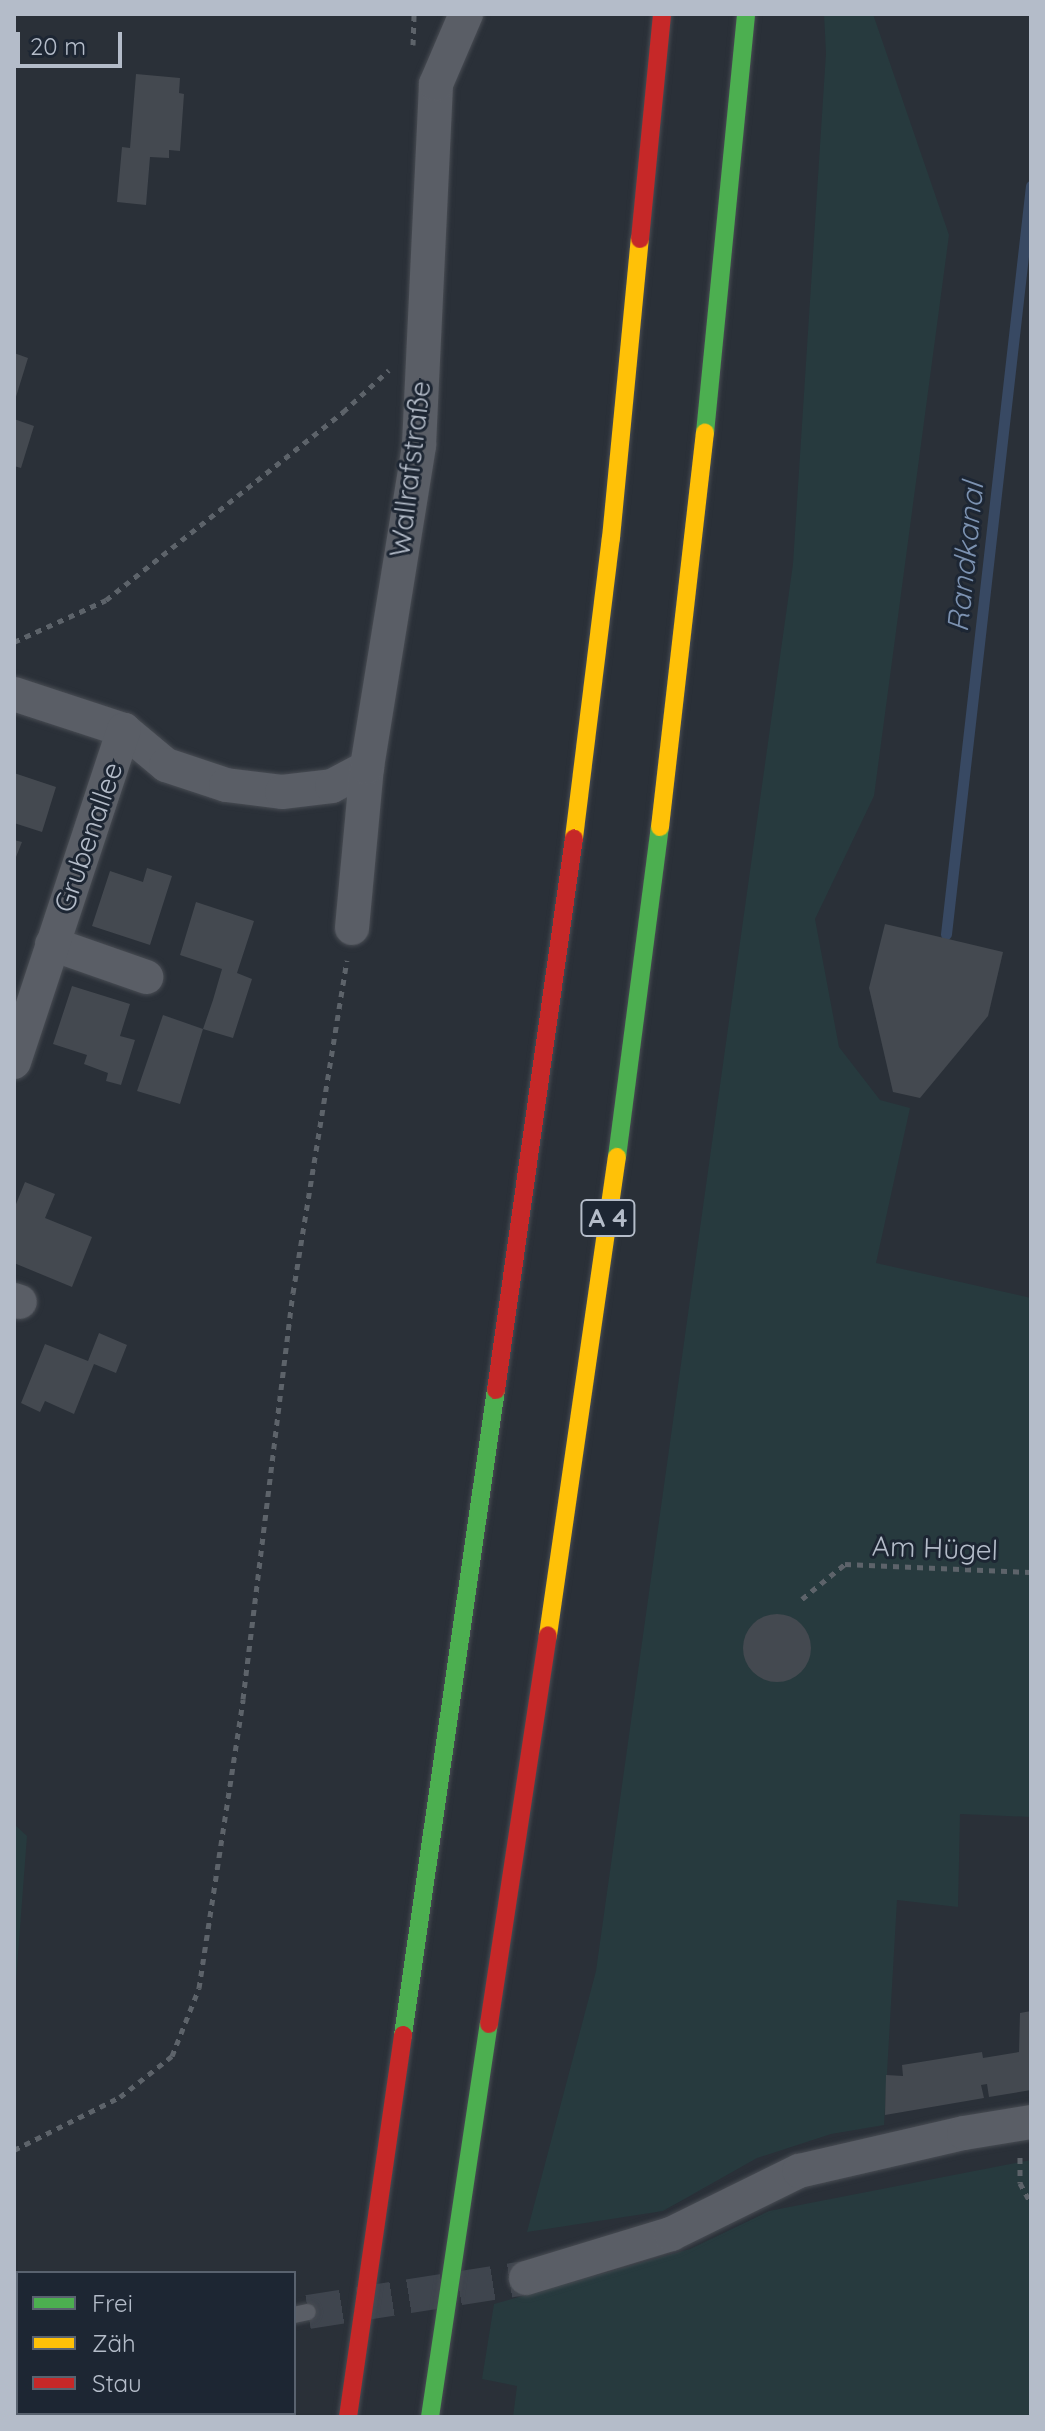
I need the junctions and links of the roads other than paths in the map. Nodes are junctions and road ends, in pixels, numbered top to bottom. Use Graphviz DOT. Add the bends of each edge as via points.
graph roads {
  1 [pos="466,14"];
  2 [pos="662,14"];
  3 [pos="746,14"];
  4 [pos="14,694"];
  5 [pos="124,730"];
  6 [pos="367,767"];
  7 [pos="352,928"];
  8 [pos="52,944"];
  9 [pos="146,977"];
  10 [pos="14,1062"];
  11 [pos="1026,2123"];
  12 [pos="526,2278"];
  13 [pos="348,2417"];
  14 [pos="430,2417"];
  1 -- 6 [label="street, Wallrafstraße" via="436,84 419,445"];
  2 -- 13 [label="highway" via="611,538 565,914"];
  3 -- 14 [label="highway, A 4" via="695,534 641,984"];
  4 -- 5 [label="street"];
  5 -- 6 [label="street" via="166,765 226,785 282,792 332,786"];
  5 -- 8 [label="street, Grubenallee"];
  6 -- 7 [label="street, Wallrafstraße"];
  8 -- 9 [label="street, Grubenallee"];
  8 -- 10 [label="street, Grubenallee"];
  11 -- 12 [label="street" via="799,2171 671,2234"];
}
